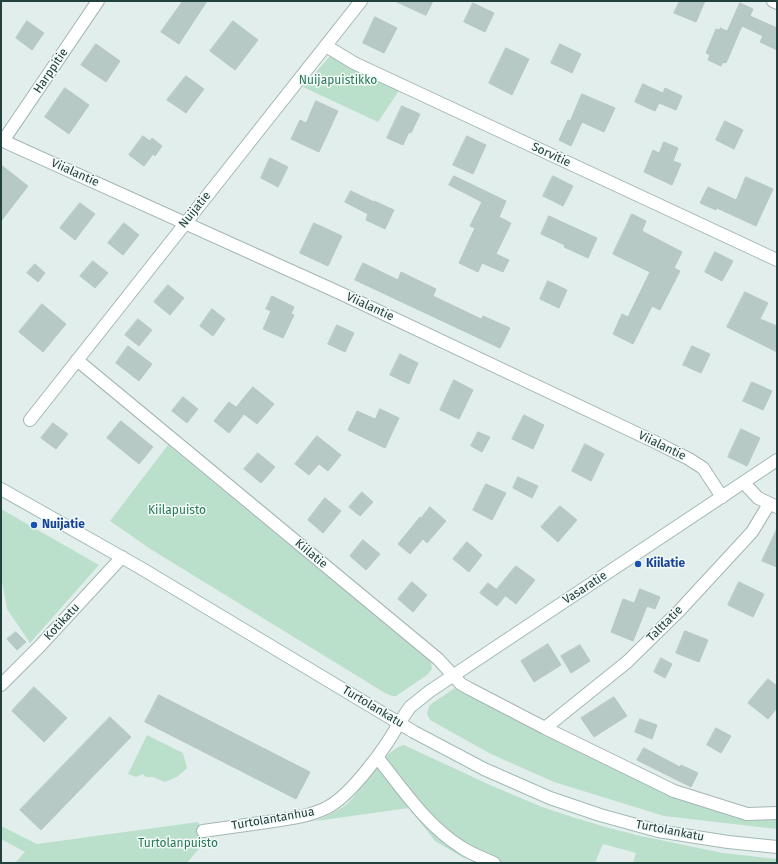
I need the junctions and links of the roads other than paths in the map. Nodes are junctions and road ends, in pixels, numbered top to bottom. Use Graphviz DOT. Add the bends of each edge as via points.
graph roads {
  1 [pos="98,1"];
  2 [pos="361,1"];
  3 [pos="773,1"];
  4 [pos="777,3"];
  5 [pos="326,46"];
  6 [pos="2,140"];
  7 [pos="185,223"];
  8 [pos="777,260"];
  9 [pos="77,360"];
  10 [pos="30,420"];
  11 [pos="777,460"];
  12 [pos="744,483"];
  13 [pos="1,489"];
  14 [pos="722,497"];
  15 [pos="773,505"];
  16 [pos="122,558"];
  17 [pos="453,675"];
  18 [pos="1,685"];
  19 [pos="399,723"];
  20 [pos="545,728"];
  21 [pos="377,757"];
  22 [pos="777,814"];
  23 [pos="203,831"];
  24 [pos="777,847"];
  25 [pos="494,863"];
  1 -- 6 [label="street, Harppitie"];
  2 -- 5 [label="street, Nuijatie"];
  3 -- 4 [label="street"];
  5 -- 7 [label="street, Nuijatie"];
  5 -- 8 [label="street, Sorvitie" via="360,66"];
  6 -- 7 [label="street, Viialantie"];
  7 -- 9 [label="street, Nuijatie"];
  7 -- 14 [label="street, Viialantie" via="340,293 689,459 703,468"];
  9 -- 10 [label="street, Nuijatie"];
  9 -- 17 [label="street, Kiilatie" via="438,659"];
  11 -- 12 [label="street, Vasaratie"];
  12 -- 14 [label="street, Vasaratie"];
  12 -- 15 [label="street" via="758,498"];
  13 -- 16 [label="street, Turtolankatu"];
  14 -- 17 [label="street, Vasaratie"];
  15 -- 20 [label="street, Talttatie" via="752,532 679,611 627,662"];
  16 -- 18 [label="street, Kotikatu"];
  16 -- 19 [label="street, Turtolankatu"];
  17 -- 19 [label="street, Vasaratie" via="413,703"];
  17 -- 20 [label="street, Kiilatie" via="461,684"];
  19 -- 21 [label="street, Turtolantanhua"];
  19 -- 24 [label="street, Turtolankatu" via="484,769 550,798 600,815 658,831"];
  20 -- 22 [label="street, Kiilatie" via="674,791 747,814"];
  21 -- 23 [label="street, Turtolantanhua" via="345,795 328,808 288,819"];
  21 -- 25 [label="street" via="436,828 460,847"];
}
